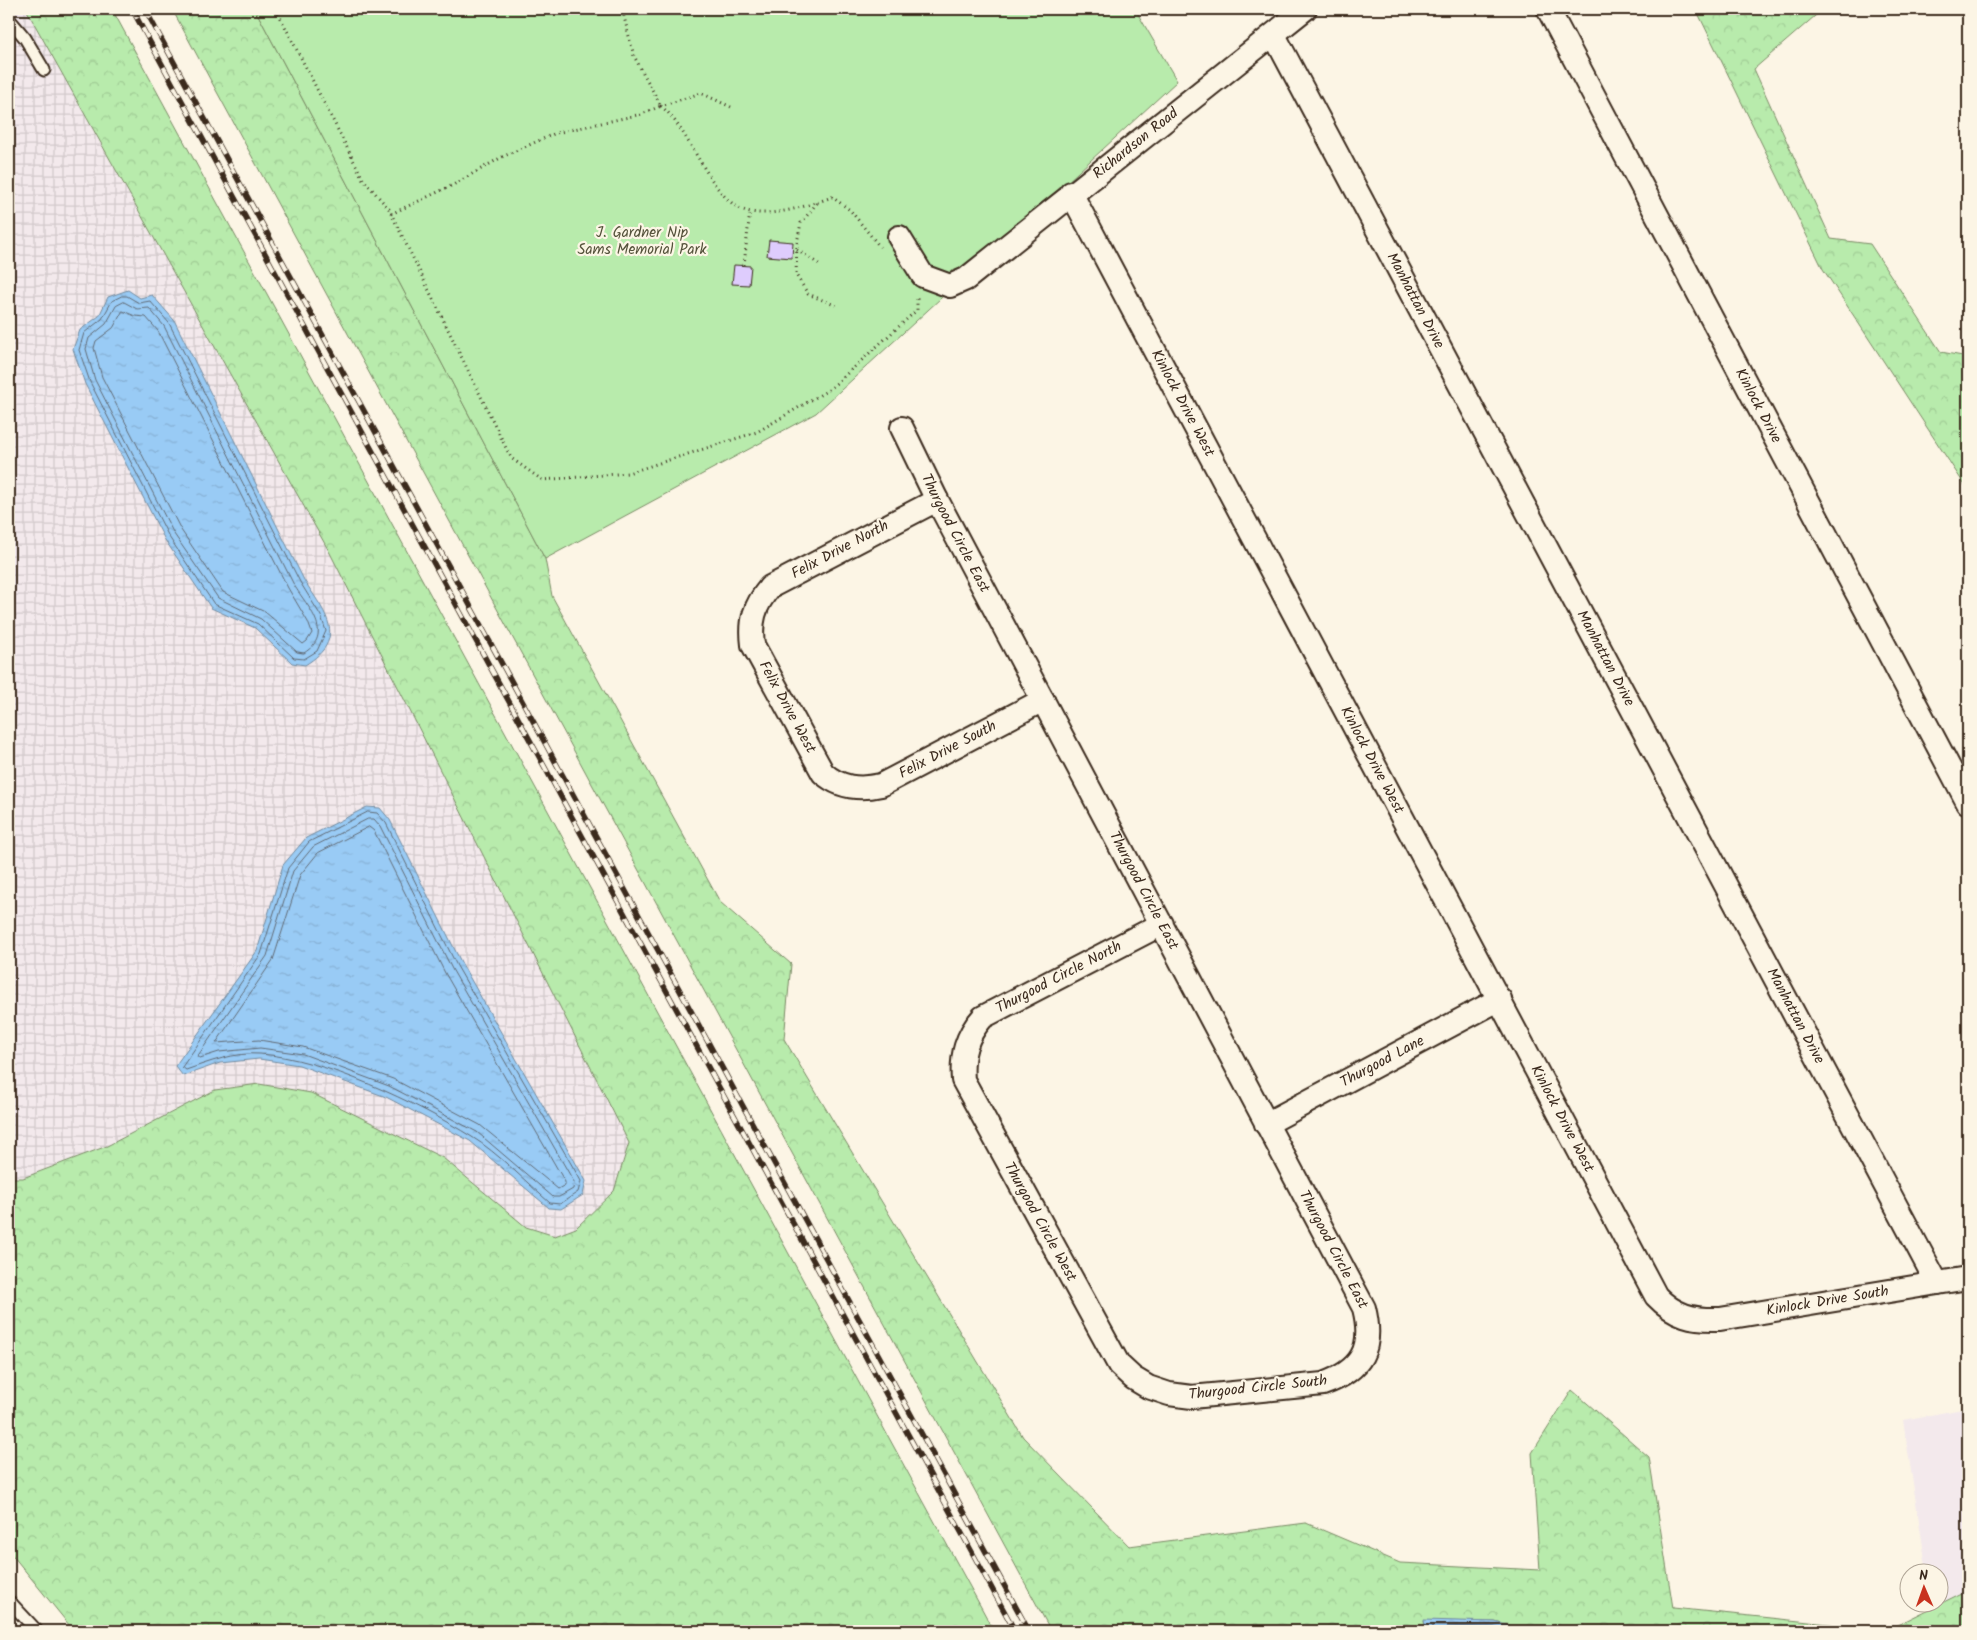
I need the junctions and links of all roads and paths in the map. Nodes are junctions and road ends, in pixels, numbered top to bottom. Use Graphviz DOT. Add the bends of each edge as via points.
graph roads {
  1 [pos="276,9"];
  2 [pos="622,9"];
  3 [pos="1305,9"];
  4 [pos="1548,9"];
  5 [pos="9,19"];
  6 [pos="1274,36"];
  7 [pos="44,70"];
  8 [pos="661,106"];
  9 [pos="731,107"];
  10 [pos="1071,193"];
  11 [pos="818,202"];
  12 [pos="750,211"];
  13 [pos="391,214"];
  14 [pos="892,245"];
  15 [pos="797,250"];
  16 [pos="819,264"];
  17 [pos="744,265"];
  18 [pos="912,292"];
  19 [pos="837,306"];
  20 [pos="902,428"];
  21 [pos="937,500"];
  22 [pos="754,613"];
  23 [pos="1043,700"];
  24 [pos="850,787"];
  25 [pos="1968,803"];
  26 [pos="1162,924"];
  27 [pos="1500,999"];
  28 [pos="966,1043"];
  29 [pos="1266,1124"];
  30 [pos="1968,1278"];
  31 [pos="1937,1283"];
  32 [pos="1684,1316"];
  33 [pos="1361,1359"];
  34 [pos="1148,1387"];
  35 [pos="9,1600"];
  36 [pos="37,1631"];
  1 -- 13 [label="path" via="363,179"];
  2 -- 8 [label="path" via="634,56"];
  3 -- 6 [label="street, Richardson Road"];
  4 -- 25 [label="street, Kinlock Drive"];
  5 -- 7 [label="lane" via="26,38"];
  6 -- 10 [label="street, Richardson Road"];
  6 -- 31 [label="street, Manhattan Drive"];
  8 -- 9 [label="path" via="700,93"];
  8 -- 12 [label="path" via="671,115 713,180 734,205"];
  8 -- 13 [label="path" via="618,120 556,133"];
  10 -- 14 [label="street, Richardson Road" via="966,278 950,286 923,276"];
  10 -- 27 [label="street, Kinlock Drive West"];
  11 -- 12 [label="path" via="799,209"];
  11 -- 14 [label="path" via="832,197"];
  11 -- 15 [label="path" via="801,223"];
  12 -- 17 [label="path"];
  13 -- 18 [label="path" via="511,458 542,480 628,473 757,432 830,389 917,310 918,299"];
  15 -- 16 [label="path"];
  15 -- 19 [label="path" via="796,275 808,294"];
  20 -- 21 [label="street, Thurgood Circle East"];
  21 -- 22 [label="street, Felix Drive North" via="770,587 759,600"];
  21 -- 23 [label="street, Thurgood Circle East"];
  22 -- 24 [label="street, Felix Drive West" via="750,626 753,645 822,773 834,782"];
  23 -- 24 [label="street, Felix Drive South" via="881,785"];
  23 -- 26 [label="street, Thurgood Circle East"];
  26 -- 28 [label="street, Thurgood Circle North" via="983,1017"];
  26 -- 29 [label="street, Thurgood Circle East"];
  27 -- 29 [label="street, Thurgood Lane"];
  27 -- 32 [label="street, Kinlock Drive West" via="1656,1296 1669,1309"];
  28 -- 34 [label="street, Thurgood Circle West" via="962,1061 963,1080 1120,1365"];
  29 -- 33 [label="street, Thurgood Circle East" via="1364,1308 1368,1342"];
  30 -- 31 [label="street, Kinlock Drive South"];
  31 -- 32 [label="street, Kinlock Drive South" via="1720,1318 1701,1320"];
  33 -- 34 [label="street, Thurgood Circle South" via="1339,1378 1323,1384 1192,1397"];
  35 -- 36 [label="lane"];
}
